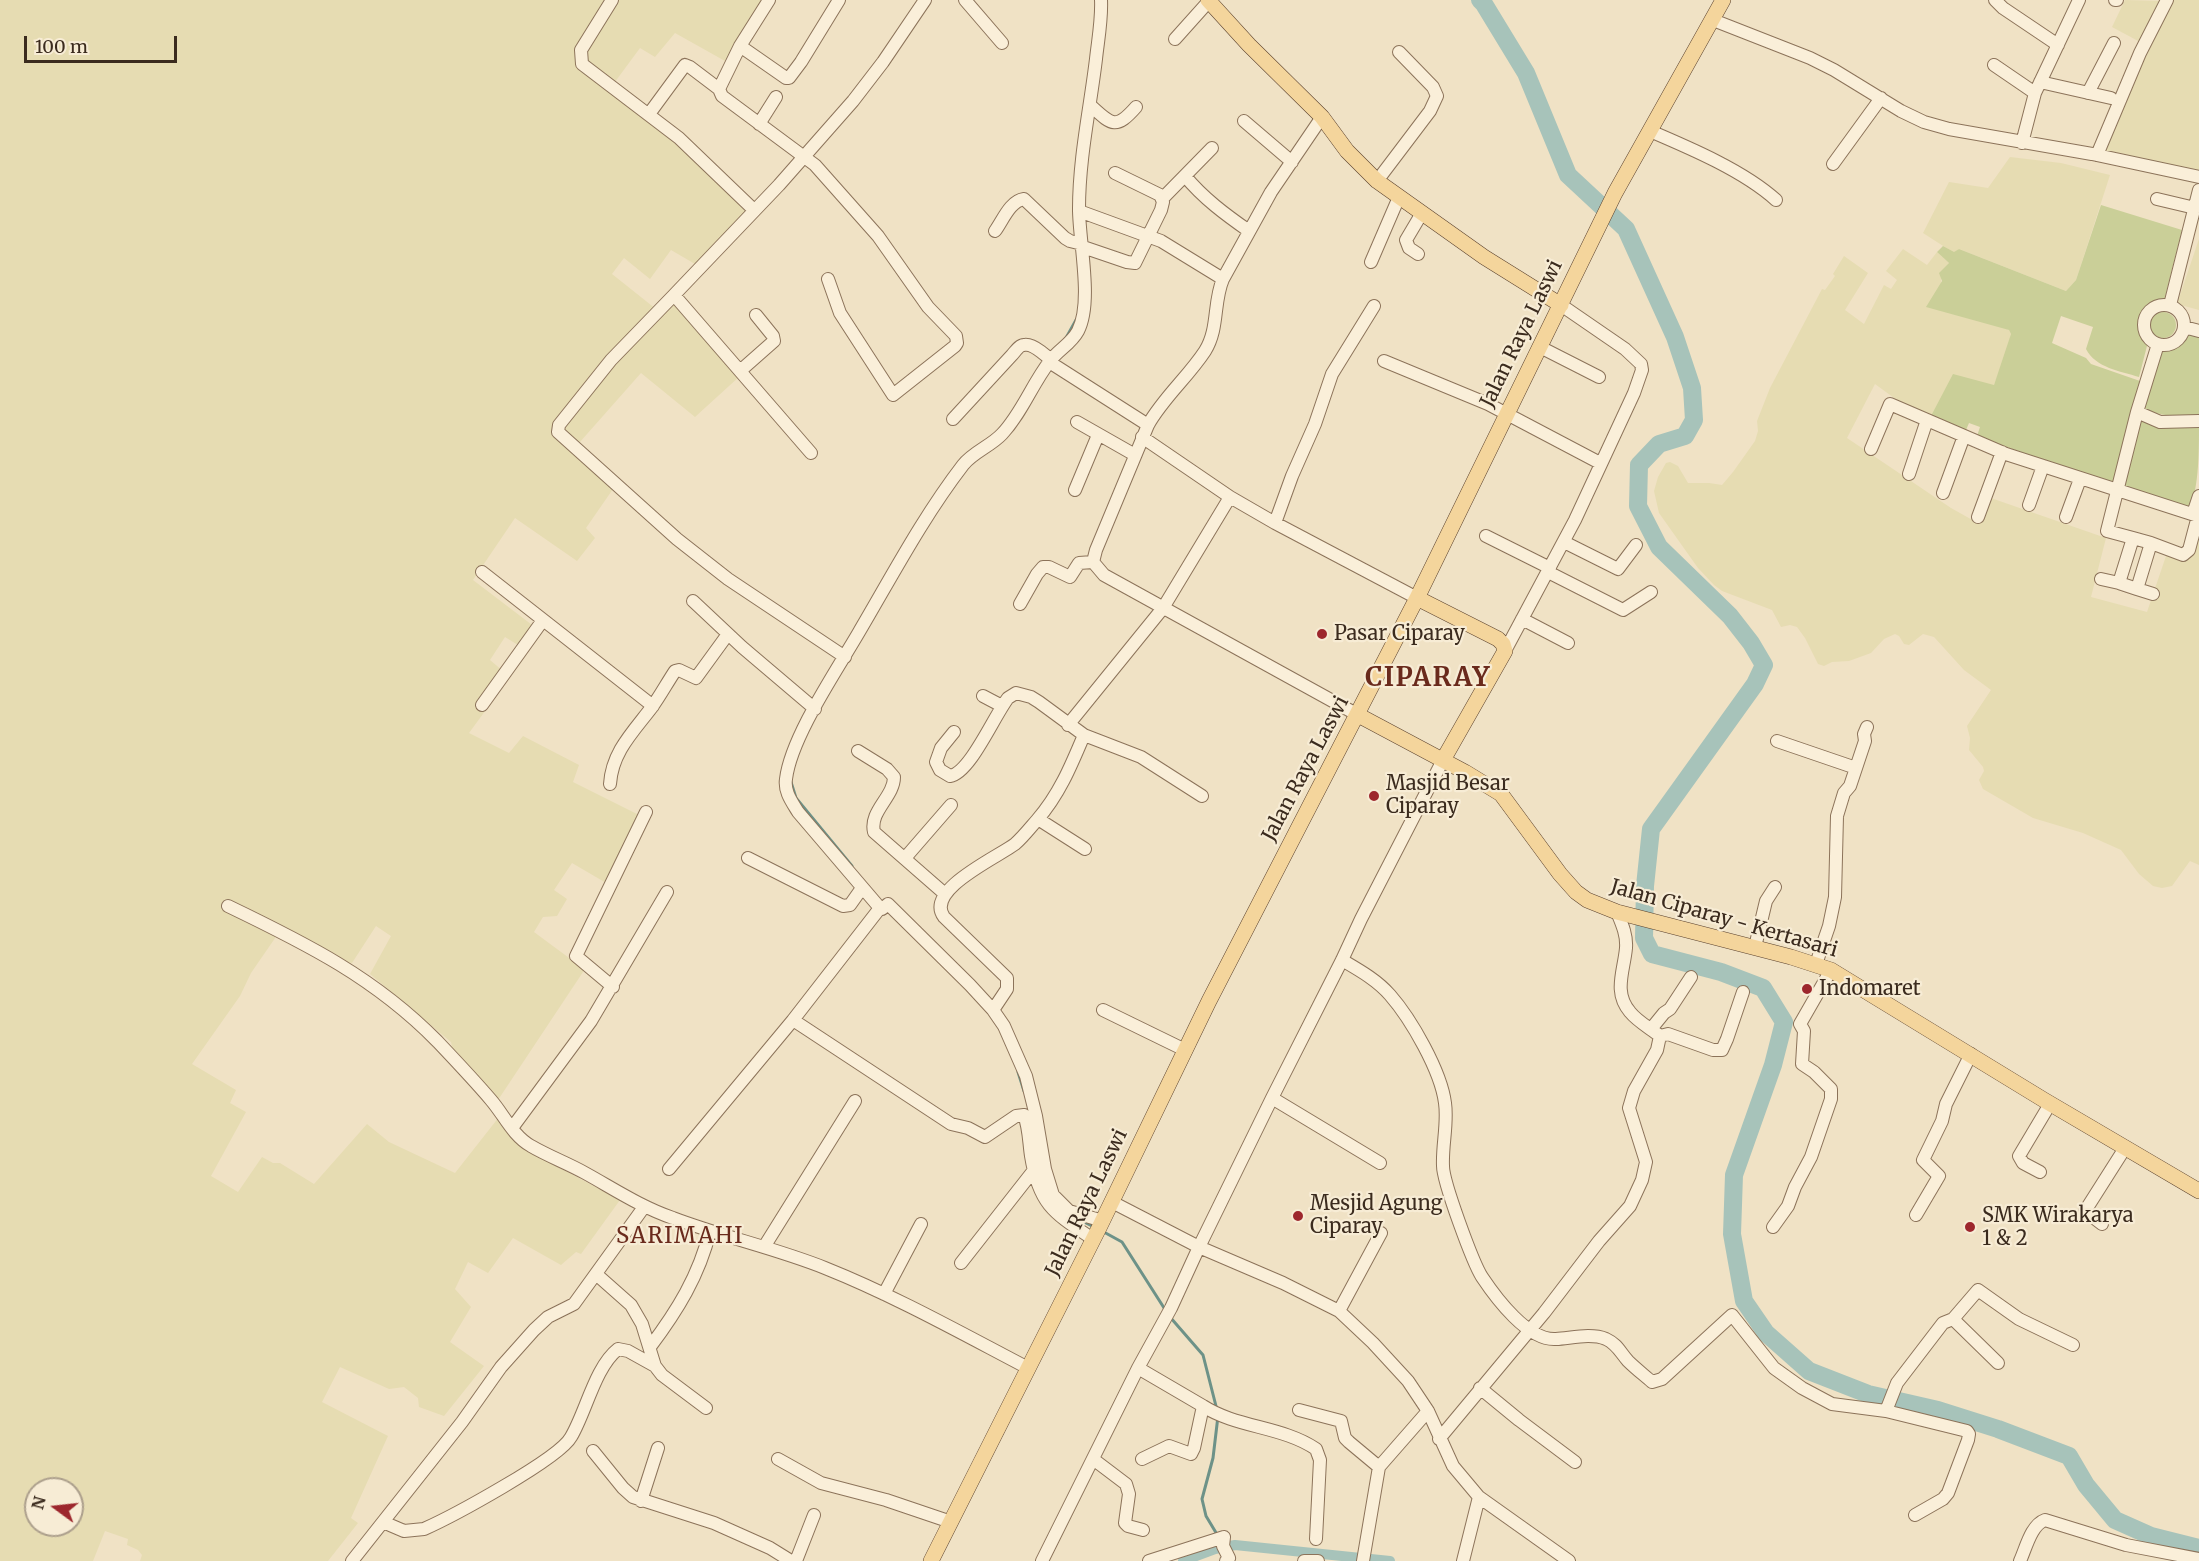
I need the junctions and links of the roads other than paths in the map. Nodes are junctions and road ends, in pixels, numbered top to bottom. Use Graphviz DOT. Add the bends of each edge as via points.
graph roads {
  1 [pos="612,0"];
  2 [pos="769,0"];
  3 [pos="839,0"];
  4 [pos="925,0"];
  5 [pos="965,0"];
  6 [pos="1101,0"];
  7 [pos="1723,0"];
  8 [pos="1995,0"];
  9 [pos="2079,0"];
  10 [pos="2167,0"];
  11 [pos="1208,1"];
  12 [pos="1713,20"];
  13 [pos="1175,39"];
  14 [pos="1002,42"];
  15 [pos="2114,43"];
  16 [pos="2058,45"];
  17 [pos="741,46"];
  18 [pos="1399,52"];
  19 [pos="1994,65"];
  20 [pos="2037,87"];
  21 [pos="719,89"];
  22 [pos="2088,93"];
  23 [pos="776,97"];
  24 [pos="1881,98"];
  25 [pos="2111,98"];
  26 [pos="1090,105"];
  27 [pos="1136,107"];
  28 [pos="649,114"];
  29 [pos="1322,117"];
  30 [pos="1244,121"];
  31 [pos="759,124"];
  32 [pos="1650,132"];
  33 [pos="2022,143"];
  34 [pos="1212,148"];
  35 [pos="2097,155"];
  36 [pos="804,157"];
  37 [pos="1292,162"];
  38 [pos="1833,164"];
  39 [pos="1115,173"];
  40 [pos="1185,176"];
  41 [pos="2199,177"];
  42 [pos="1377,181"];
  43 [pos="2199,190"];
  44 [pos="1163,198"];
  45 [pos="1399,198"];
  46 [pos="2157,199"];
  47 [pos="1776,200"];
  48 [pos="2195,208"];
  49 [pos="754,210"];
  50 [pos="1079,211"];
  51 [pos="1422,213"];
  52 [pos="995,231"];
  53 [pos="1249,231"];
  54 [pos="1148,235"];
  55 [pos="1078,244"];
  56 [pos="1418,254"];
  57 [pos="1371,262"];
  58 [pos="828,279"];
  59 [pos="1223,279"];
  60 [pos="674,295"];
  61 [pos="1561,305"];
  62 [pos="2170,305"];
  63 [pos="1374,306"];
  64 [pos="756,315"];
  65 [pos="2184,327"];
  66 [pos="2199,331"];
  67 [pos="2158,344"];
  68 [pos="1540,347"];
  69 [pos="1051,360"];
  70 [pos="1384,361"];
  71 [pos="740,371"];
  72 [pos="1599,377"];
  73 [pos="2137,412"];
  74 [pos="1505,415"];
  75 [pos="953,419"];
  76 [pos="1928,420"];
  77 [pos="2199,421"];
  78 [pos="1077,422"];
  79 [pos="1145,431"];
  80 [pos="1098,435"];
  81 [pos="1964,436"];
  82 [pos="1871,449"];
  83 [pos="2002,452"];
  84 [pos="811,453"];
  85 [pos="1135,455"];
  86 [pos="1600,463"];
  87 [pos="2043,466"];
  88 [pos="1909,474"];
  89 [pos="2080,479"];
  90 [pos="1074,490"];
  91 [pos="2118,491"];
  92 [pos="1943,493"];
  93 [pos="2199,495"];
  94 [pos="1230,497"];
  95 [pos="2029,505"];
  96 [pos="2193,514"];
  97 [pos="1978,517"];
  98 [pos="2066,517"];
  99 [pos="1275,523"];
  100 [pos="1486,536"];
  101 [pos="2133,538"];
  102 [pos="1564,542"];
  103 [pos="2151,543"];
  104 [pos="1636,545"];
  105 [pos="1093,562"];
  106 [pos="1549,570"];
  107 [pos="482,572"];
  108 [pos="2102,579"];
  109 [pos="2119,583"];
  110 [pos="2137,589"];
  111 [pos="1651,592"];
  112 [pos="2153,594"];
  113 [pos="1417,598"];
  114 [pos="693,601"];
  115 [pos="1020,604"];
  116 [pos="1163,608"];
  117 [pos="1522,619"];
  118 [pos="543,620"];
  119 [pos="728,634"];
  120 [pos="1568,643"];
  121 [pos="1505,651"];
  122 [pos="845,657"];
  123 [pos="983,696"];
  124 [pos="482,705"];
  125 [pos="653,706"];
  126 [pos="1002,706"];
  127 [pos="815,709"];
  128 [pos="1358,715"];
  129 [pos="1068,725"];
  130 [pos="1867,727"];
  131 [pos="954,732"];
  132 [pos="1084,735"];
  133 [pos="1777,741"];
  134 [pos="858,751"];
  135 [pos="1443,760"];
  136 [pos="1856,768"];
  137 [pos="610,784"];
  138 [pos="1202,796"];
  139 [pos="951,805"];
  140 [pos="646,812"];
  141 [pos="1038,819"];
  142 [pos="1085,849"];
  143 [pos="748,858"];
  144 [pos="905,858"];
  145 [pos="1775,887"];
  146 [pos="862,888"];
  147 [pos="668,892"];
  148 [pos="945,894"];
  149 [pos="228,906"];
  150 [pos="882,907"];
  151 [pos="1621,912"];
  152 [pos="1755,947"];
  153 [pos="1342,960"];
  154 [pos="1824,967"];
  155 [pos="1691,977"];
  156 [pos="613,987"];
  157 [pos="1743,992"];
  158 [pos="993,1010"];
  159 [pos="1104,1010"];
  160 [pos="793,1020"];
  161 [pos="1656,1032"];
  162 [pos="1185,1050"];
  163 [pos="1971,1054"];
  164 [pos="1272,1098"];
  165 [pos="855,1101"];
  166 [pos="2050,1104"];
  167 [pos="1031,1117"];
  168 [pos="512,1128"];
  169 [pos="2126,1148"];
  170 [pos="1380,1163"];
  171 [pos="669,1170"];
  172 [pos="1034,1170"];
  173 [pos="2040,1172"];
  174 [pos="1042,1183"];
  175 [pos="2199,1191"];
  176 [pos="1112,1202"];
  177 [pos="644,1207"];
  178 [pos="1916,1215"];
  179 [pos="921,1224"];
  180 [pos="2102,1224"];
  181 [pos="1773,1227"];
  182 [pos="1098,1230"];
  183 [pos="710,1231"];
  184 [pos="1381,1233"];
  185 [pos="764,1247"];
  186 [pos="1199,1247"];
  187 [pos="961,1263"];
  188 [pos="596,1274"];
  189 [pos="884,1294"];
  190 [pos="1339,1311"];
  191 [pos="1953,1319"];
  192 [pos="1530,1330"];
  193 [pos="2073,1345"];
  194 [pos="650,1347"];
  195 [pos="1998,1363"];
  196 [pos="655,1366"];
  197 [pos="1028,1368"];
  198 [pos="1138,1368"];
  199 [pos="1480,1388"];
  200 [pos="706,1408"];
  201 [pos="1299,1410"];
  202 [pos="1887,1410"];
  203 [pos="1428,1411"];
  204 [pos="1213,1412"];
  205 [pos="1439,1439"];
  206 [pos="658,1448"];
  207 [pos="593,1451"];
  208 [pos="778,1459"];
  209 [pos="1093,1459"];
  210 [pos="1142,1459"];
  211 [pos="1575,1462"];
  212 [pos="1379,1467"];
  213 [pos="1479,1497"];
  214 [pos="641,1501"];
  215 [pos="814,1515"];
  216 [pos="1915,1515"];
  217 [pos="951,1521"];
  218 [pos="383,1522"];
  219 [pos="1143,1530"];
  220 [pos="1316,1539"];
  221 [pos="1225,1552"];
  222 [pos="1364,1558"];
  223 [pos="2199,1559"];
  224 [pos="352,1561"];
  225 [pos="791,1561"];
  226 [pos="931,1561"];
  227 [pos="1042,1561"];
  228 [pos="1149,1561"];
  229 [pos="1304,1561"];
  230 [pos="1318,1561"];
  231 [pos="1463,1561"];
  232 [pos="1569,1561"];
  233 [pos="2020,1561"];
  1 -- 28 [label="street" via="583,47 581,61"];
  2 -- 17 [label="street"];
  3 -- 17 [label="street" via="789,78"];
  4 -- 36 [label="street" via="868,83"];
  5 -- 14 [label="street"];
  6 -- 26 [label="street"];
  7 -- 12 [label="main road, Jalan Raya Laswi"];
  8 -- 16 [label="street"];
  9 -- 16 [label="street"];
  10 -- 35 [label="street"];
  11 -- 13 [label="street"];
  11 -- 29 [label="main road"];
  12 -- 24 [label="street" via="1810,58"];
  12 -- 32 [label="main road, Jalan Raya Laswi"];
  15 -- 22 [label="street"];
  16 -- 20 [label="street"];
  17 -- 21 [label="street"];
  18 -- 42 [label="street" via="1437,96"];
  19 -- 20 [label="street"];
  20 -- 22 [label="street"];
  20 -- 33 [label="street"];
  21 -- 28 [label="street" via="685,65"];
  21 -- 31 [label="street" via="722,96"];
  22 -- 25 [label="street"];
  23 -- 31 [label="street"];
  24 -- 33 [label="street" via="1924,122"];
  24 -- 38 [label="street"];
  26 -- 27 [label="street" via="1115,123"];
  26 -- 50 [label="street" via="1081,160"];
  28 -- 49 [label="street"];
  29 -- 37 [label="street"];
  29 -- 42 [label="main road" via="1347,151"];
  30 -- 37 [label="street"];
  31 -- 36 [label="street"];
  32 -- 47 [label="street" via="1761,186"];
  32 -- 61 [label="main road, Jalan Raya Laswi" via="1615,193"];
  33 -- 35 [label="street"];
  34 -- 40 [label="street"];
  35 -- 41 [label="street"];
  36 -- 49 [label="street"];
  36 -- 58 [label="street" via="878,236 928,307 956,336 957,343 893,395 840,313"];
  37 -- 53 [label="street"];
  39 -- 44 [label="street"];
  40 -- 44 [label="street"];
  40 -- 53 [label="street" via="1218,209"];
  42 -- 45 [label="main road"];
  43 -- 48 [label="street"];
  44 -- 54 [label="street"];
  45 -- 51 [label="main road"];
  45 -- 57 [label="street"];
  46 -- 48 [label="street"];
  48 -- 62 [label="street"];
  49 -- 60 [label="street"];
  50 -- 54 [label="street"];
  50 -- 55 [label="street"];
  51 -- 56 [label="street" via="1406,240"];
  51 -- 61 [label="main road"];
  52 -- 55 [label="street" via="1011,206 1024,199"];
  53 -- 59 [label="street"];
  54 -- 55 [label="street" via="1135,263"];
  54 -- 59 [label="street"];
  55 -- 69 [label="street" via="1084,309 1079,330"];
  59 -- 79 [label="street" via="1213,331 1204,352"];
  60 -- 71 [label="street"];
  60 -- 122 [label="street" via="611,360 558,432 728,579"];
  61 -- 68 [label="main road, Jalan Raya Laswi"];
  61 -- 86 [label="street" via="1611,338 1641,364 1640,378"];
  62 -- 65 [label="street" via="2181,314"];
  62 -- 67 [label="street" via="2154,307 2144,319 2146,335"];
  63 -- 99 [label="street" via="1332,374"];
  64 -- 71 [label="street" via="774,341"];
  65 -- 66 [label="street"];
  65 -- 67 [label="street" via="2175,342"];
  67 -- 73 [label="street"];
  68 -- 72 [label="street"];
  68 -- 74 [label="main road, Jalan Raya Laswi"];
  69 -- 75 [label="street" via="1030,346 1021,346"];
  69 -- 79 [label="street"];
  69 -- 122 [label="street" via="1005,432 964,464 933,508"];
  70 -- 74 [label="street" via="1488,404"];
  71 -- 84 [label="street"];
  73 -- 77 [label="street" via="2160,422"];
  73 -- 91 [label="street"];
  74 -- 86 [label="street"];
  74 -- 113 [label="main road, Jalan Raya Laswi"];
  76 -- 81 [label="street"];
  76 -- 82 [label="street" via="1890,404"];
  76 -- 88 [label="street"];
  78 -- 80 [label="street"];
  79 -- 85 [label="street"];
  79 -- 94 [label="street"];
  80 -- 85 [label="street"];
  80 -- 90 [label="street"];
  81 -- 83 [label="street"];
  81 -- 92 [label="street"];
  83 -- 87 [label="street"];
  83 -- 97 [label="street"];
  85 -- 105 [label="street"];
  86 -- 102 [label="street"];
  87 -- 89 [label="street"];
  87 -- 95 [label="street"];
  89 -- 91 [label="street"];
  89 -- 98 [label="street"];
  91 -- 96 [label="street"];
  91 -- 101 [label="street" via="2107,531"];
  93 -- 96 [label="street"];
  94 -- 99 [label="street"];
  94 -- 116 [label="street"];
  96 -- 103 [label="street" via="2198,516 2189,550 2183,555"];
  99 -- 113 [label="street"];
  100 -- 106 [label="street"];
  101 -- 103 [label="street"];
  101 -- 109 [label="street"];
  102 -- 104 [label="street" via="1618,569"];
  102 -- 106 [label="street"];
  103 -- 110 [label="street"];
  105 -- 115 [label="street" via="1079,562 1070,577 1043,567"];
  105 -- 116 [label="street" via="1104,575"];
  106 -- 111 [label="street" via="1623,610"];
  106 -- 117 [label="street"];
  107 -- 118 [label="street"];
  108 -- 109 [label="street"];
  109 -- 110 [label="street"];
  110 -- 112 [label="street"];
  113 -- 121 [label="main road" via="1498,639"];
  113 -- 128 [label="main road, Jalan Raya Laswi"];
  114 -- 119 [label="street"];
  116 -- 128 [label="street"];
  116 -- 129 [label="street"];
  117 -- 120 [label="street"];
  117 -- 121 [label="street"];
  118 -- 124 [label="street"];
  118 -- 125 [label="street"];
  119 -- 125 [label="street" via="696,678 676,670"];
  119 -- 127 [label="street"];
  121 -- 135 [label="main road"];
  122 -- 127 [label="street"];
  123 -- 126 [label="street"];
  125 -- 137 [label="street" via="617,754"];
  126 -- 129 [label="street" via="1013,694 1024,695"];
  126 -- 131 [label="street" via="968,762 957,775 950,776 936,762"];
  127 -- 146 [label="street" via="793,753 786,776 787,791 798,812"];
  128 -- 135 [label="main road, Jalan Ciparay - Kertasari"];
  128 -- 162 [label="main road, Jalan Raya Laswi"];
  129 -- 132 [label="street"];
  130 -- 136 [label="street"];
  132 -- 138 [label="street" via="1142,757"];
  132 -- 141 [label="street" via="1064,781"];
  133 -- 136 [label="street"];
  134 -- 144 [label="street" via="893,774 893,787 876,815 873,828"];
  135 -- 151 [label="main road, Jalan Ciparay - Kertasari" via="1501,794 1576,892"];
  135 -- 153 [label="street"];
  136 -- 154 [label="street" via="1836,816 1835,897"];
  139 -- 144 [label="street"];
  140 -- 156 [label="street" via="576,956"];
  141 -- 142 [label="street"];
  141 -- 148 [label="street" via="1015,844 969,872"];
  143 -- 146 [label="street" via="842,906 850,905"];
  144 -- 148 [label="street"];
  145 -- 152 [label="street" via="1766,901"];
  146 -- 150 [label="street"];
  147 -- 156 [label="street"];
  148 -- 158 [label="street" via="940,903 942,914 1007,978 1007,989"];
  149 -- 168 [label="street" via="312,948 390,998 445,1050"];
  150 -- 158 [label="street" via="888,904"];
  150 -- 160 [label="street"];
  151 -- 152 [label="main road, Jalan Ciparay - Kertasari"];
  151 -- 161 [label="street" via="1626,949 1620,971 1623,1002"];
  152 -- 154 [label="main road, Jalan Ciparay - Kertasari"];
  153 -- 164 [label="street"];
  153 -- 192 [label="street" via="1389,994 1437,1069 1445,1103 1443,1169 1454,1204 1480,1274 1505,1308"];
  154 -- 163 [label="main road, Jalan Ciparay - Kertasari"];
  154 -- 181 [label="street" via="1800,1024 1804,1031 1802,1064 1831,1089 1831,1099 1811,1157 1788,1206"];
  155 -- 161 [label="street" via="1664,1013"];
  156 -- 168 [label="street"];
  157 -- 161 [label="street" via="1722,1050"];
  158 -- 167 [label="street" via="1017,1051"];
  159 -- 162 [label="street"];
  160 -- 167 [label="street" via="951,1124 985,1137 1016,1116"];
  160 -- 171 [label="street"];
  161 -- 192 [label="street" via="1657,1050 1634,1090 1629,1108 1646,1162 1642,1180 1630,1206"];
  162 -- 176 [label="main road, Jalan Raya Laswi"];
  163 -- 166 [label="main road, Jalan Ciparay - Kertasari"];
  163 -- 178 [label="street" via="1923,1160 1939,1176"];
  164 -- 170 [label="street"];
  164 -- 186 [label="street"];
  165 -- 185 [label="street"];
  166 -- 169 [label="main road, Jalan Ciparay - Kertasari"];
  166 -- 173 [label="street" via="2019,1156 2023,1163"];
  167 -- 172 [label="street"];
  167 -- 174 [label="street"];
  168 -- 177 [label="street" via="531,1146"];
  169 -- 175 [label="main road, Jalan Ciparay - Kertasari"];
  169 -- 180 [label="street" via="2085,1212"];
  172 -- 174 [label="street"];
  172 -- 187 [label="street"];
  174 -- 182 [label="street" via="1066,1210"];
  174 -- 182 [label="street" via="1044,1198 1053,1209"];
  176 -- 182 [label="main road, Jalan Raya Laswi"];
  176 -- 186 [label="street"];
  177 -- 183 [label="street"];
  177 -- 188 [label="street"];
  179 -- 189 [label="street"];
  182 -- 197 [label="main road, Jalan Raya Laswi"];
  183 -- 185 [label="street"];
  183 -- 194 [label="street" via="702,1263 684,1298"];
  184 -- 190 [label="street"];
  185 -- 189 [label="street"];
  186 -- 190 [label="street"];
  186 -- 198 [label="street" via="1172,1308"];
  188 -- 194 [label="street" via="631,1305"];
  188 -- 218 [label="street" via="574,1304 548,1317 521,1344"];
  189 -- 197 [label="street"];
  190 -- 203 [label="street" via="1401,1372"];
  191 -- 193 [label="street" via="1978,1290 2019,1319"];
  191 -- 195 [label="street"];
  191 -- 202 [label="street" via="1943,1323 1898,1383"];
  192 -- 199 [label="street"];
  192 -- 202 [label="street" via="1553,1339 1603,1338 1616,1344 1652,1382 1662,1378 1732,1315 1774,1368 1802,1388 1832,1404"];
  194 -- 196 [label="street"];
  196 -- 200 [label="street"];
  196 -- 218 [label="street" via="618,1349 595,1383 570,1439 546,1460 424,1529 404,1531"];
  197 -- 217 [label="main road, Jalan Raya Laswi"];
  198 -- 204 [label="street"];
  198 -- 209 [label="street"];
  199 -- 205 [label="street"];
  199 -- 211 [label="street"];
  201 -- 212 [label="street" via="1341,1421 1345,1438"];
  202 -- 216 [label="street" via="1962,1428 1969,1434 1943,1499"];
  203 -- 205 [label="street"];
  203 -- 212 [label="street"];
  204 -- 210 [label="street" via="1191,1454 1169,1446"];
  204 -- 220 [label="street" via="1286,1434 1316,1449 1320,1460"];
  205 -- 213 [label="street" via="1453,1466"];
  206 -- 214 [label="street"];
  207 -- 214 [label="street" via="623,1488"];
  208 -- 217 [label="street" via="820,1484"];
  209 -- 219 [label="street" via="1126,1484 1129,1494 1125,1523"];
  209 -- 227 [label="street"];
  212 -- 222 [label="street"];
  213 -- 231 [label="street"];
  213 -- 232 [label="street"];
  214 -- 225 [label="street" via="714,1523"];
  215 -- 225 [label="street"];
  217 -- 226 [label="main road, Jalan Raya Laswi"];
  218 -- 224 [label="street"];
  221 -- 228 [label="street" via="1224,1537"];
  223 -- 233 [label="street" via="2126,1545 2045,1520 2034,1530"];
  229 -- 230 [label="street"];
}
